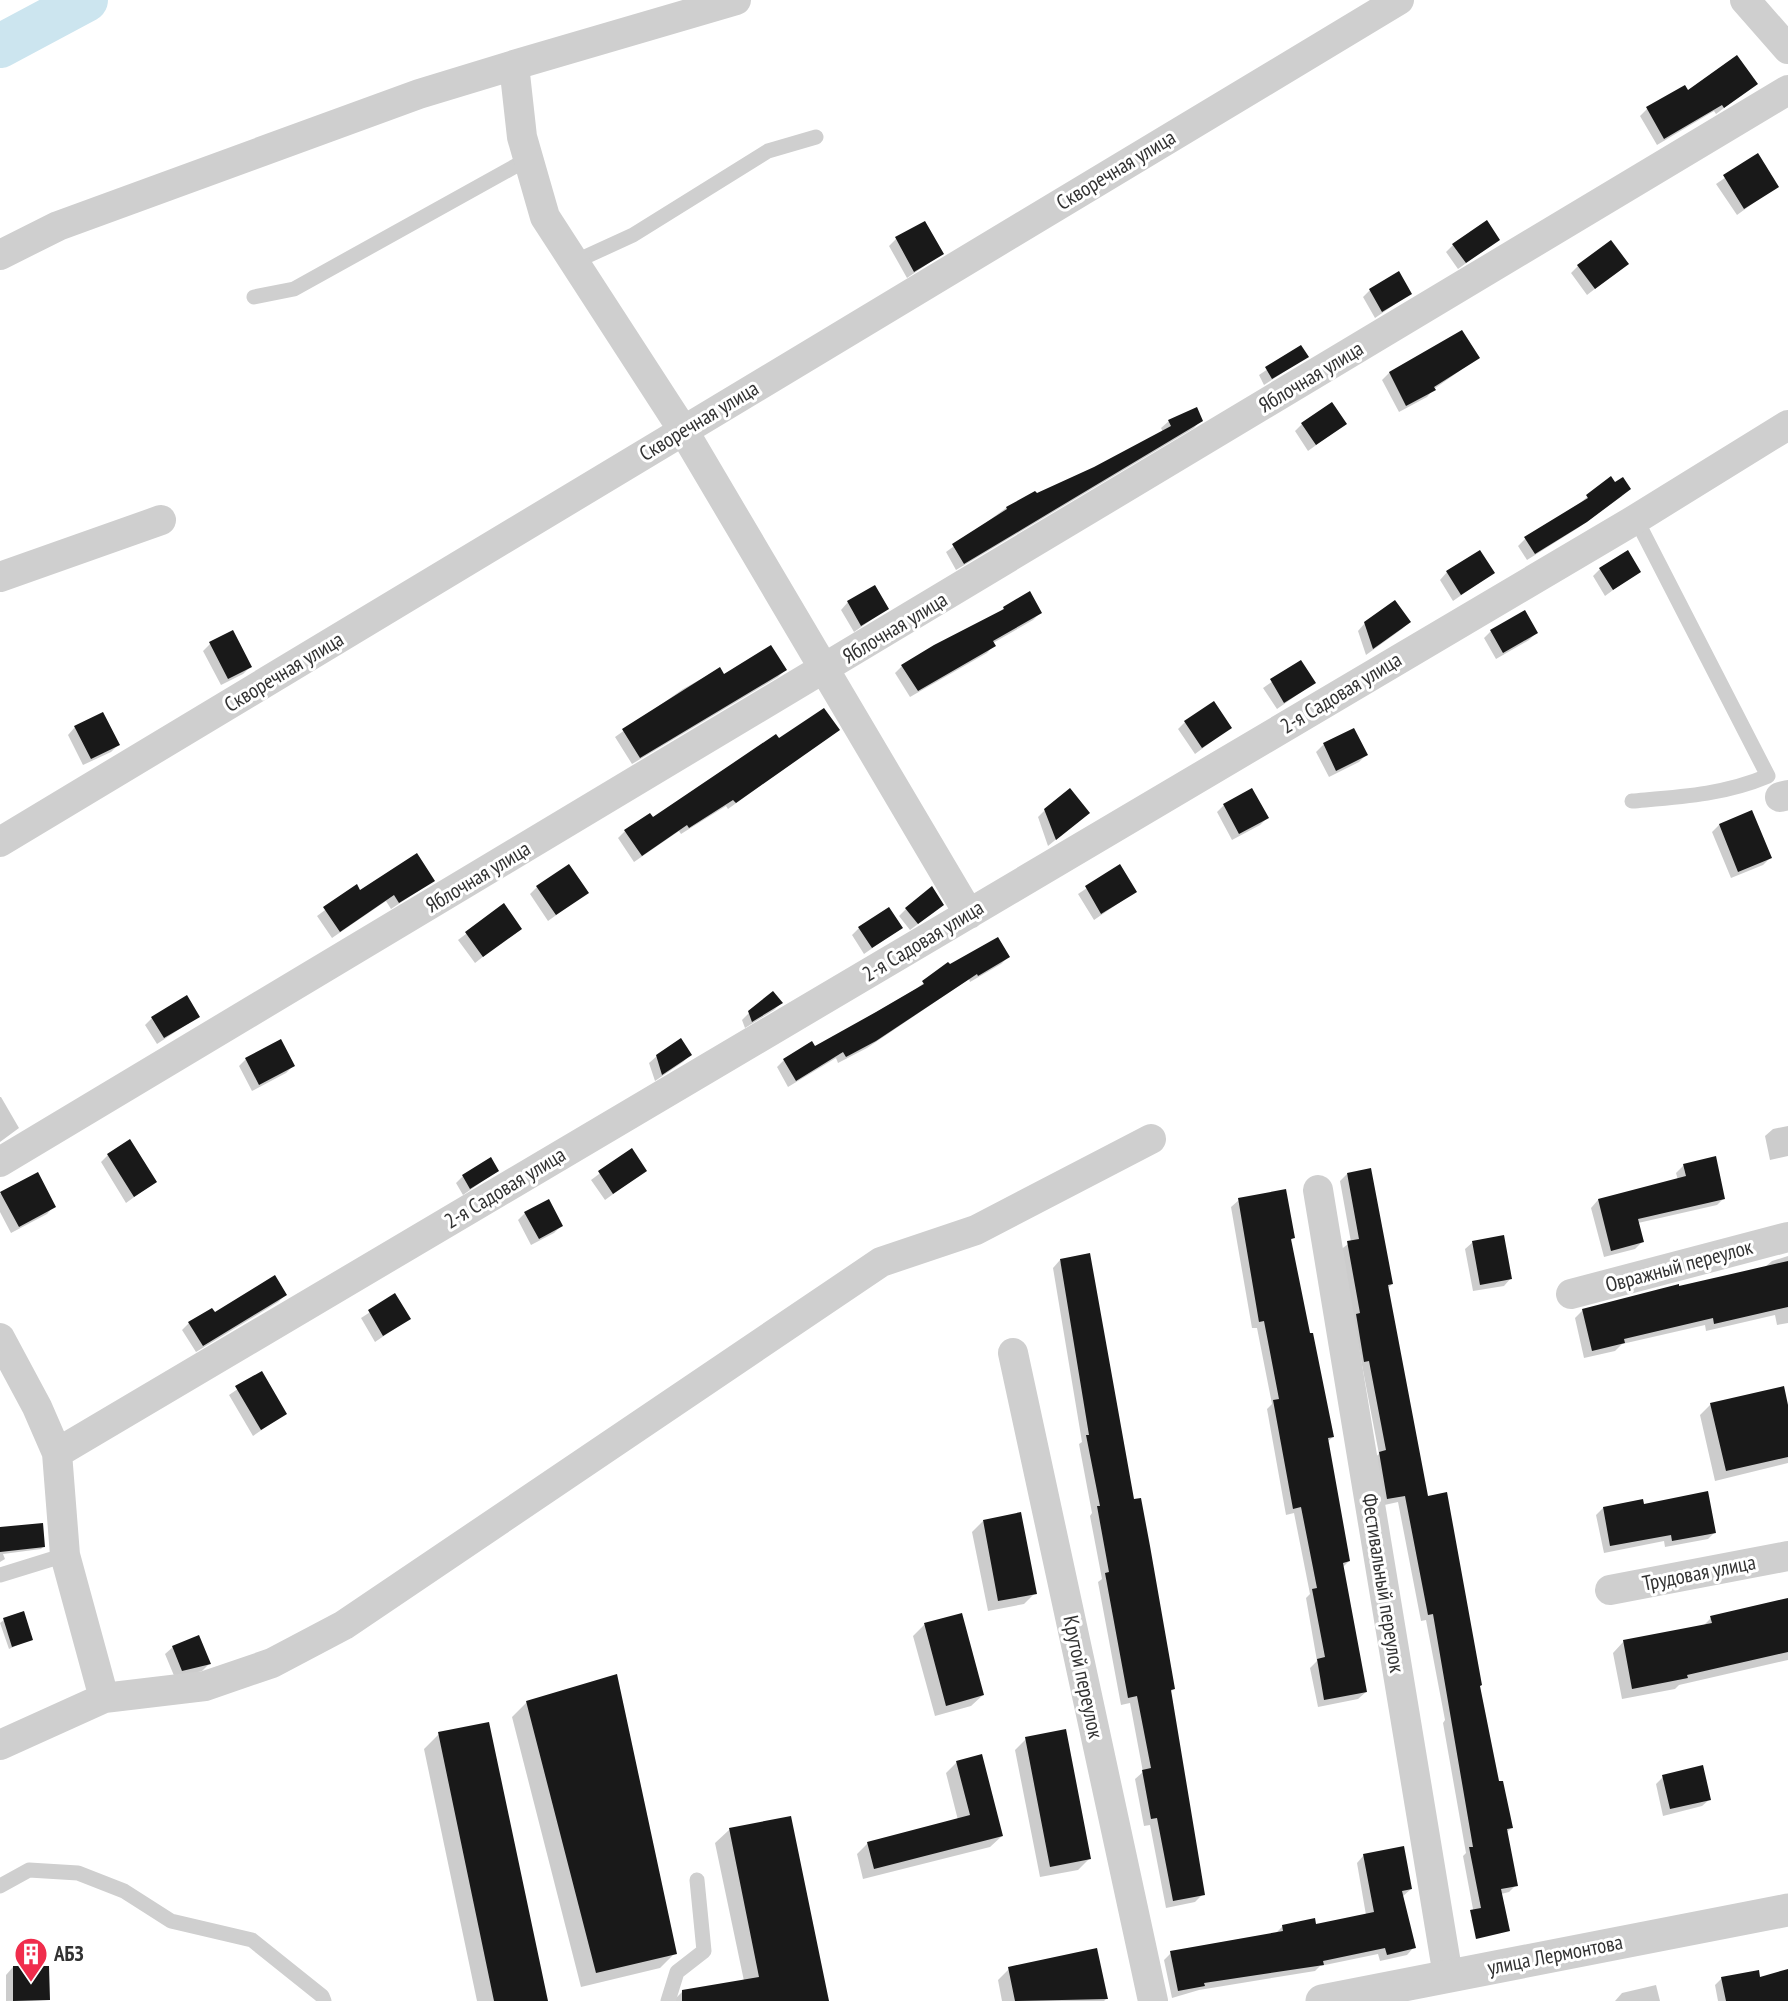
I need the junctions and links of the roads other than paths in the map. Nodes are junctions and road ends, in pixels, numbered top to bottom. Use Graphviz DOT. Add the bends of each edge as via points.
graph roads {
  1 [pos="736,0"];
  2 [pos="1399,0"];
  3 [pos="1745,0"];
  4 [pos="1788,49"];
  5 [pos="514,65"];
  6 [pos="1788,90"];
  7 [pos="816,137"];
  8 [pos="528,159"];
  9 [pos="0,255"];
  10 [pos="574,262"];
  11 [pos="254,297"];
  12 [pos="1788,425"];
  13 [pos="683,430"];
  14 [pos="1636,519"];
  15 [pos="161,520"];
  16 [pos="0,577"];
  17 [pos="825,670"];
  18 [pos="1632,801"];
  19 [pos="0,842"];
  20 [pos="969,914"];
  21 [pos="1151,1139"];
  22 [pos="0,1162"];
  23 [pos="1318,1190"];
  24 [pos="1788,1237"];
  25 [pos="1571,1294"];
  26 [pos="0,1338"];
  27 [pos="1013,1353"];
  28 [pos="57,1453"];
  29 [pos="65,1555"];
  30 [pos="1788,1556"];
  31 [pos="0,1575"];
  32 [pos="1610,1590"];
  33 [pos="104,1698"];
  34 [pos="0,1745"];
  35 [pos="697,1880"];
  36 [pos="0,1886"];
  37 [pos="1788,1910"];
  38 [pos="1448,1976"];
  39 [pos="324,2001"];
  40 [pos="668,2001"];
  41 [pos="1153,2001"];
  42 [pos="1322,2001"];
  1 -- 5 [label="street"];
  2 -- 13 [label="street, Скворечная улица"];
  3 -- 4 [label="street"];
  5 -- 8 [label="street"];
  5 -- 9 [label="street" via="419,94 69,222"];
  6 -- 17 [label="street, Яблочная улица"];
  7 -- 10 [label="lane" via="768,151 633,236"];
  8 -- 10 [label="street" via="545,217"];
  8 -- 11 [label="lane" via="294,289"];
  10 -- 13 [label="street"];
  12 -- 14 [label="street, 2-я Садовая улица"];
  13 -- 17 [label="street"];
  13 -- 19 [label="street, Скворечная улица"];
  14 -- 18 [label="lane" via="1768,776 1739,788 1700,796"];
  14 -- 20 [label="street, 2-я Садовая улица"];
  15 -- 16 [label="street"];
  17 -- 20 [label="street"];
  17 -- 22 [label="street, Яблочная улица"];
  20 -- 28 [label="street, 2-я Садовая улица"];
  21 -- 33 [label="street" via="976,1230 881,1262 344,1625 272,1663 205,1686"];
  23 -- 38 [label="street, Фестивальный переулок"];
  24 -- 25 [label="street, Овражный переулок"];
  26 -- 28 [label="street"];
  27 -- 41 [label="street, Крутой переулок"];
  28 -- 29 [label="street"];
  29 -- 31 [label="lane"];
  29 -- 33 [label="street"];
  30 -- 32 [label="street, Трудовая улица"];
  33 -- 34 [label="street"];
  35 -- 40 [label="lane" via="704,1951 677,1972"];
  36 -- 39 [label="lane" via="29,1870 78,1873 123,1891 171,1921 252,1940"];
  37 -- 38 [label="street, улица Лермонтова"];
  38 -- 42 [label="street, улица Лермонтова"];
}
